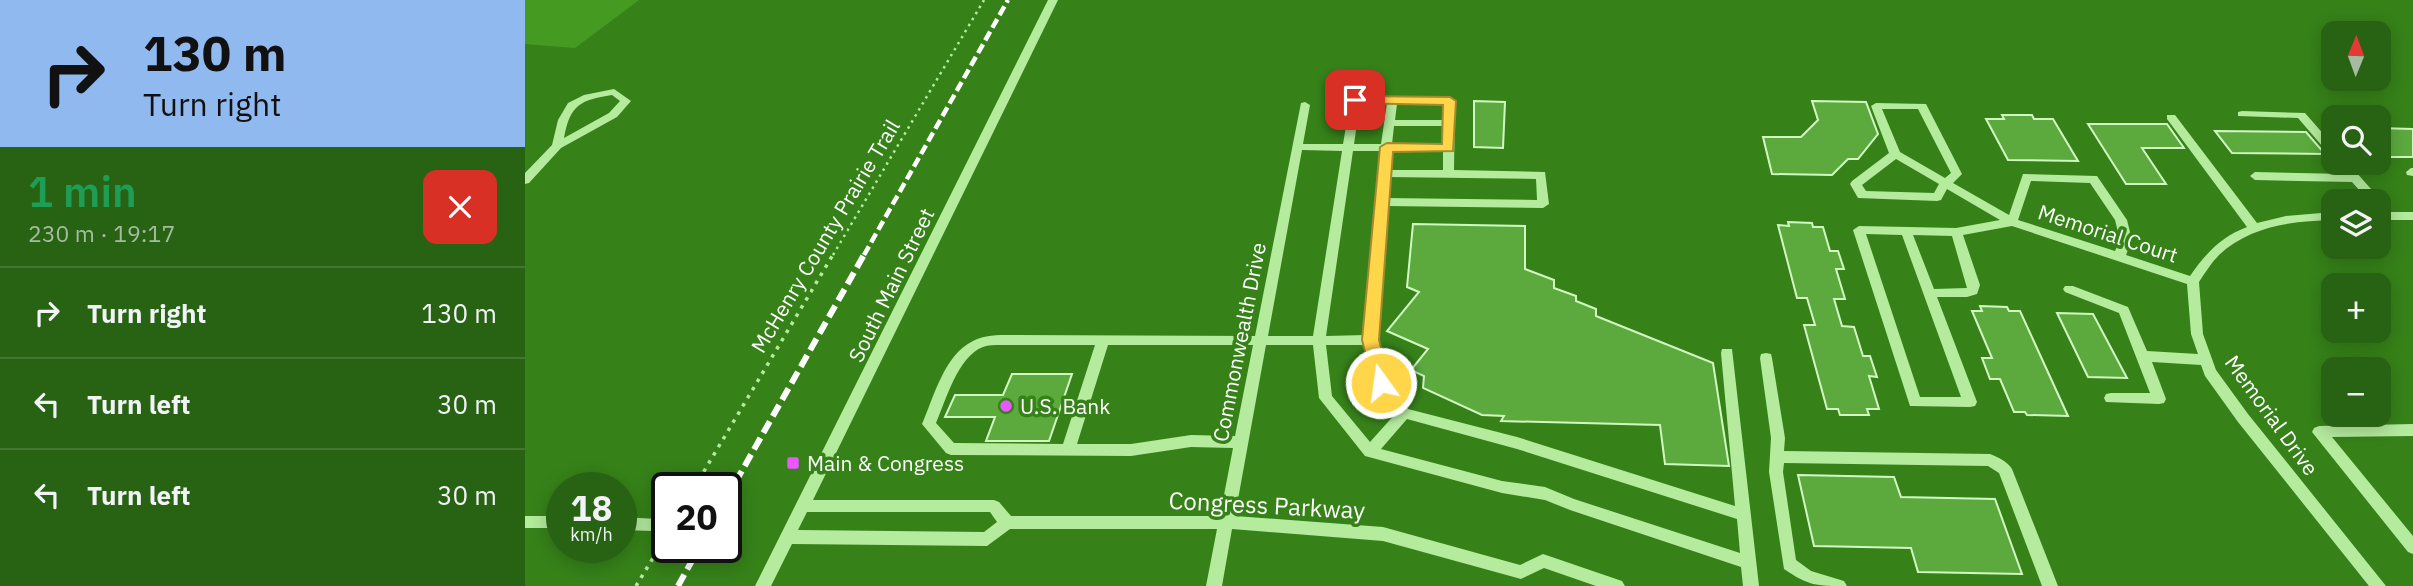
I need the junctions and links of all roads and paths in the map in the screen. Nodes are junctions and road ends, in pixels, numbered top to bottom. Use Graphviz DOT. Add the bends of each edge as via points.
graph roads {
  1 [pos="984,0"];
  2 [pos="1053,0"];
  3 [pos="1392,101"];
  4 [pos="1305,105"];
  5 [pos="2242,114"];
  6 [pos="2171,117"];
  7 [pos="1390,122"];
  8 [pos="1449,123"];
  9 [pos="2321,138"];
  10 [pos="557,146"];
  11 [pos="1297,147"];
  12 [pos="1347,147"];
  13 [pos="1387,147"];
  14 [pos="1448,148"];
  15 [pos="1895,153"];
  16 [pos="1383,173"];
  17 [pos="528,174"];
  18 [pos="1448,174"];
  19 [pos="2352,175"];
  20 [pos="2255,176"];
  21 [pos="2355,178"];
  22 [pos="1945,183"];
  23 [pos="2365,189"];
  24 [pos="1381,202"];
  25 [pos="2391,216"];
  26 [pos="2413,216"];
  27 [pos="2321,217"];
  28 [pos="2012,222"];
  29 [pos="2255,229"];
  30 [pos="1906,231"];
  31 [pos="1956,232"];
  32 [pos="2119,257"];
  33 [pos="2193,281"];
  34 [pos="2069,289"];
  35 [pos="1929,293"];
  36 [pos="1103,340"];
  37 [pos="1370,340"];
  38 [pos="1319,341"];
  39 [pos="1258,342"];
  40 [pos="1727,354"];
  41 [pos="2143,356"];
  42 [pos="1766,359"];
  43 [pos="2206,360"];
  44 [pos="2111,398"];
  45 [pos="1404,413"];
  46 [pos="2413,430"];
  47 [pos="1240,442"];
  48 [pos="1067,451"];
  49 [pos="1370,452"];
  50 [pos="1779,457"];
  51 [pos="704,472"];
  52 [pos="803,506"];
  53 [pos="1744,515"];
  54 [pos="525,522"];
  55 [pos="546,522"];
  56 [pos="1225,522"];
  57 [pos="1007,523"];
  58 [pos="787,537"];
  59 [pos="2413,547"];
  60 [pos="651,561"];
  61 [pos="1749,563"];
  62 [pos="1522,579"];
  63 [pos="636,586"];
  64 [pos="762,586"];
  65 [pos="1214,586"];
  66 [pos="1617,586"];
  67 [pos="1751,586"];
  68 [pos="1839,586"];
  69 [pos="2050,586"];
  70 [pos="2378,586"];
  1 -- 51 [label="path, McHenry County Prairie Trail"];
  2 -- 52 [label="street, South Main Street"];
  3 -- 7 [label="street"];
  3 -- 8 [label="street" via="1450,101"];
  3 -- 12 [label="street" via="1355,100"];
  4 -- 11 [label="street, Commonwealth Drive"];
  5 -- 9 [label="street" via="2301,115"];
  6 -- 29 [label="street"];
  7 -- 8 [label="street"];
  7 -- 13 [label="street"];
  8 -- 14 [label="street"];
  10 -- 10 [label="street" via="613,115 626,101 614,92 572,103 562,115"];
  10 -- 17 [label="street"];
  11 -- 12 [label="street"];
  11 -- 39 [label="street, Commonwealth Drive"];
  12 -- 13 [label="street"];
  12 -- 38 [label="street"];
  13 -- 14 [label="street"];
  13 -- 16 [label="street"];
  14 -- 18 [label="street"];
  15 -- 22 [label="street, Memorial Court"];
  15 -- 22 [label="street" via="1856,184 1862,195 1937,197"];
  15 -- 22 [label="street" via="1877,106 1922,106 1957,174"];
  16 -- 18 [label="street"];
  16 -- 24 [label="street"];
  18 -- 24 [label="street" via="1541,175 1543,204"];
  19 -- 21 [label="street"];
  20 -- 21 [label="street"];
  21 -- 23 [label="street"];
  22 -- 28 [label="street, Memorial Court"];
  24 -- 37 [label="street"];
  25 -- 26 [label="street"];
  27 -- 29 [label="street" via="2286,218"];
  28 -- 31 [label="street"];
  28 -- 32 [label="street, Memorial Court"];
  28 -- 32 [label="street" via="2027,177 2093,179 2120,220 2126,240"];
  29 -- 33 [label="street" via="2216,251"];
  30 -- 31 [label="street"];
  30 -- 35 [label="street"];
  30 -- 35 [label="street" via="1859,230 1915,402 1970,402"];
  31 -- 35 [label="street" via="1973,290"];
  32 -- 33 [label="street, Memorial Court"];
  33 -- 43 [label="street, Memorial Drive" via="2197,334"];
  34 -- 41 [label="street" via="2125,310"];
  36 -- 39 [label="street"];
  36 -- 48 [label="street"];
  36 -- 48 [label="street" via="980,342 960,356 929,424 951,449"];
  37 -- 38 [label="street"];
  37 -- 45 [label="street" via="1381,383"];
  38 -- 39 [label="street"];
  38 -- 49 [label="street" via="1326,398"];
  39 -- 47 [label="street, Commonwealth Drive"];
  40 -- 53 [label="street"];
  41 -- 43 [label="street"];
  41 -- 44 [label="street" via="2159,398"];
  42 -- 50 [label="street"];
  43 -- 70 [label="street, Memorial Drive" via="2243,418"];
  45 -- 49 [label="street"];
  45 -- 53 [label="street" via="1517,443"];
  46 -- 59 [label="street" via="2319,432"];
  47 -- 48 [label="street" via="1191,441 1131,450"];
  47 -- 56 [label="street, Commonwealth Drive"];
  49 -- 61 [label="street" via="1506,488 1557,496"];
  50 -- 68 [label="street" via="1776,472 1789,564 1807,578"];
  50 -- 69 [label="street" via="1990,460 2005,469"];
  52 -- 57 [label="street" via="994,506"];
  52 -- 58 [label="street, South Main Street"];
  53 -- 61 [label="street"];
  54 -- 55 [label="street"];
  56 -- 57 [label="street, Congress Parkway"];
  56 -- 62 [label="street, Congress Parkway" via="1383,534"];
  56 -- 65 [label="street, Commonwealth Drive"];
  57 -- 58 [label="street, Congress Parkway" via="987,539"];
  58 -- 64 [label="street, South Main Street"];
  60 -- 63 [label="path"];
  61 -- 67 [label="street"];
  62 -- 66 [label="street, Congress Parkway" via="1543,561"];
}
